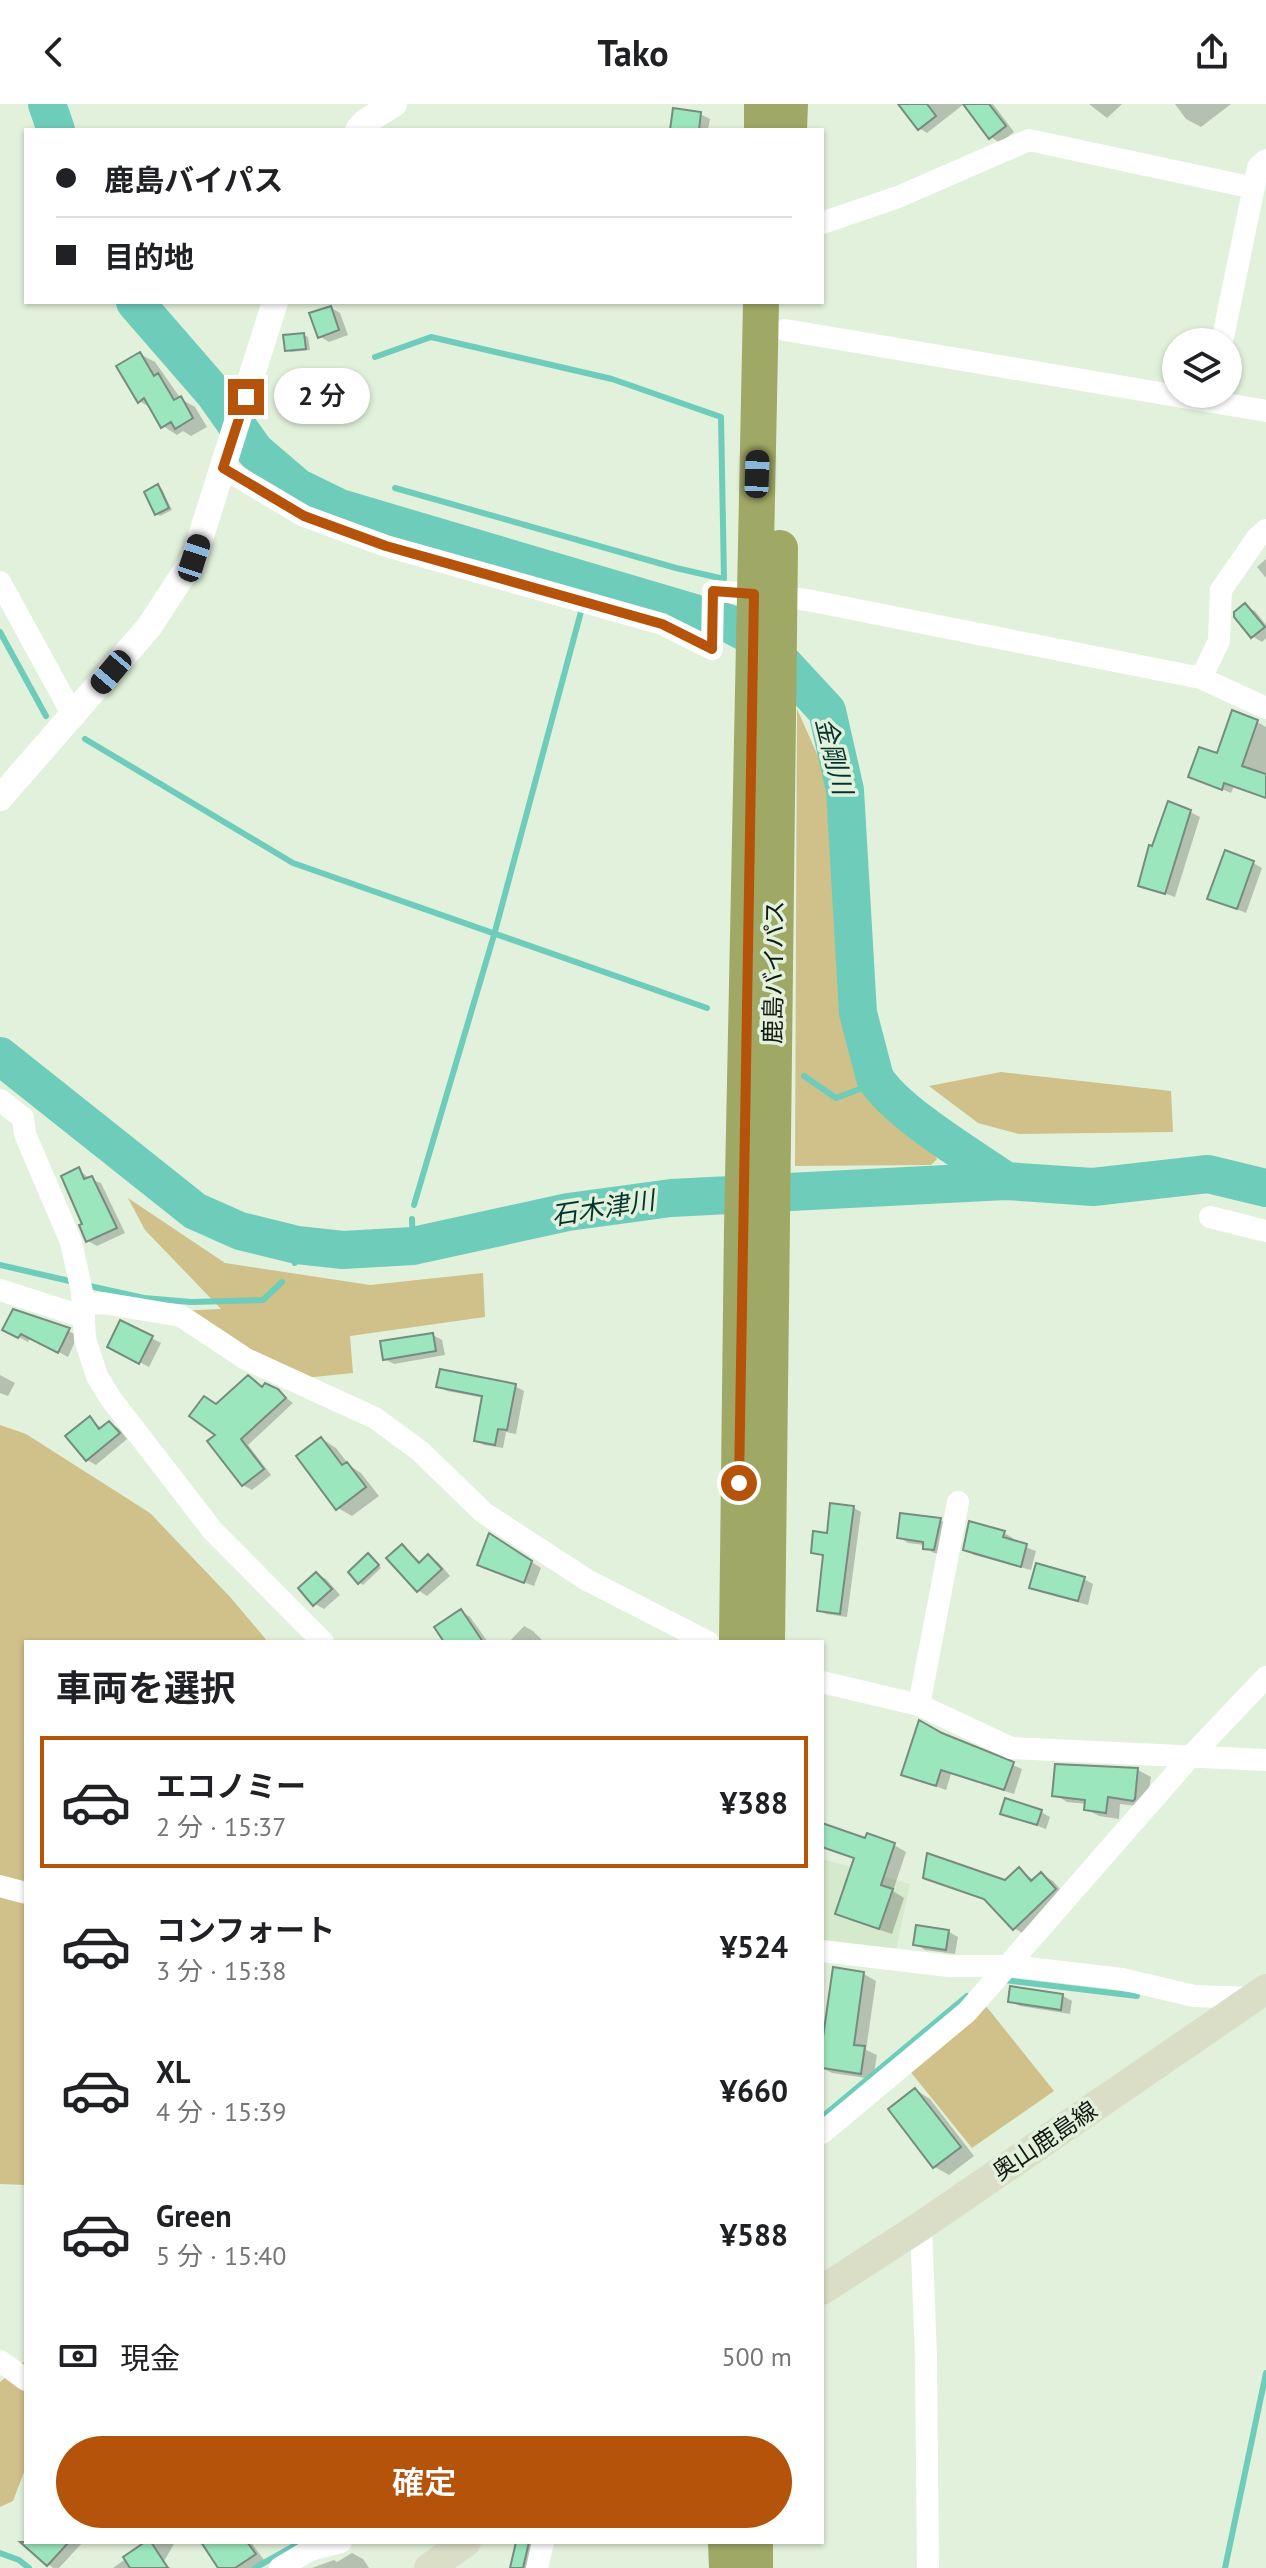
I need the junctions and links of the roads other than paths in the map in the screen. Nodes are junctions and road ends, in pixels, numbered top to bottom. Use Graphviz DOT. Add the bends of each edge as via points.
graph roads {
  1 [pos="394,104"];
  2 [pos="762,104"];
  3 [pos="790,104"];
  4 [pos="361,128"];
  5 [pos="762,128"];
  6 [pos="789,128"];
  7 [pos="1266,160"];
  8 [pos="1254,188"];
  9 [pos="824,222"];
  10 [pos="274,304"];
  11 [pos="761,304"];
  12 [pos="785,316"];
  13 [pos="1225,328"];
  14 [pos="1162,388"];
  15 [pos="1242,405"];
  16 [pos="1266,411"];
  17 [pos="226,459"];
  18 [pos="1266,530"];
  19 [pos="0,582"];
  20 [pos="766,609"];
  21 [pos="1201,678"];
  22 [pos="1266,708"];
  23 [pos="74,717"];
  24 [pos="0,798"];
  25 [pos="0,1100"];
  26 [pos="758,1148"];
  27 [pos="1210,1217"];
  28 [pos="756,1228"];
  29 [pos="1266,1231"];
  30 [pos="0,1290"];
  31 [pos="82,1296"];
  32 [pos="958,1502"];
  33 [pos="321,1640"];
  34 [pos="704,1640"];
  35 [pos="737,1640"];
  36 [pos="767,1640"];
  37 [pos="1266,1677"];
  38 [pos="824,1682"];
  39 [pos="919,1705"];
  40 [pos="1191,1756"];
  41 [pos="1266,1760"];
  42 [pos="0,1886"];
  43 [pos="24,1892"];
  44 [pos="824,1951"];
  45 [pos="1001,1975"];
  46 [pos="1262,1996"];
  47 [pos="824,2131"];
  48 [pos="921,2226"];
  49 [pos="824,2289"];
  50 [pos="0,2361"];
  51 [pos="24,2379"];
  52 [pos="333,2544"];
  53 [pos="463,2544"];
  54 [pos="543,2544"];
  55 [pos="726,2544"];
  56 [pos="755,2544"];
  57 [pos="280,2568"];
  58 [pos="429,2568"];
  59 [pos="537,2568"];
  60 [pos="727,2568"];
  61 [pos="755,2568"];
  62 [pos="928,2568"];
  1 -- 4 [label="street"];
  2 -- 5 [label="highway"];
  3 -- 6 [label="highway"];
  7 -- 8 [label="street" via="1258,167"];
  8 -- 9 [label="street" via="1029,140 898,197"];
  8 -- 13 [label="street"];
  10 -- 17 [label="street"];
  11 -- 20 [label="highway, 鹿島バイパス"];
  12 -- 14 [label="street"];
  12 -- 20 [label="highway, 鹿島バイパス"];
  15 -- 16 [label="street"];
  17 -- 20 [label="street" via="304,516 386,546 662,624 712,649 713,591"];
  17 -- 23 [label="street" via="194,558 149,627"];
  18 -- 21 [label="street" via="1221,590 1219,641"];
  19 -- 23 [label="street"];
  20 -- 21 [label="street" via="807,600"];
  20 -- 26 [label="highway, 鹿島バイパス" via="777,704"];
  20 -- 26 [label="highway, 鹿島バイパス" via="753,665"];
  21 -- 22 [label="street"];
  23 -- 24 [label="street"];
  25 -- 31 [label="street" via="23,1118 71,1242"];
  26 -- 28 [label="highway, 鹿島バイパス"];
  27 -- 29 [label="street"];
  28 -- 35 [label="highway, 鹿島バイパス"];
  28 -- 36 [label="highway, 鹿島バイパス"];
  30 -- 31 [label="street"];
  31 -- 33 [label="street" via="85,1339 111,1399 213,1531"];
  31 -- 34 [label="street" via="181,1316 246,1359 375,1418 420,1451 484,1513 587,1580"];
  32 -- 39 [label="street"];
  37 -- 40 [label="street"];
  38 -- 39 [label="street"];
  39 -- 40 [label="street" via="1011,1748"];
  40 -- 41 [label="street"];
  40 -- 45 [label="street"];
  42 -- 43 [label="street"];
  44 -- 45 [label="street"];
  45 -- 46 [label="street" via="1122,1979 1194,1996"];
  45 -- 47 [label="street" via="967,2012"];
  46 -- 48 [label="main road, 奥山鹿島線"];
  48 -- 49 [label="main road, 奥山鹿島線"];
  48 -- 62 [label="street"];
  50 -- 51 [label="street"];
  52 -- 57 [label="street" via="310,2550"];
  53 -- 58 [label="main road"];
  54 -- 59 [label="street"];
  55 -- 60 [label="highway"];
  56 -- 61 [label="highway"];
}
